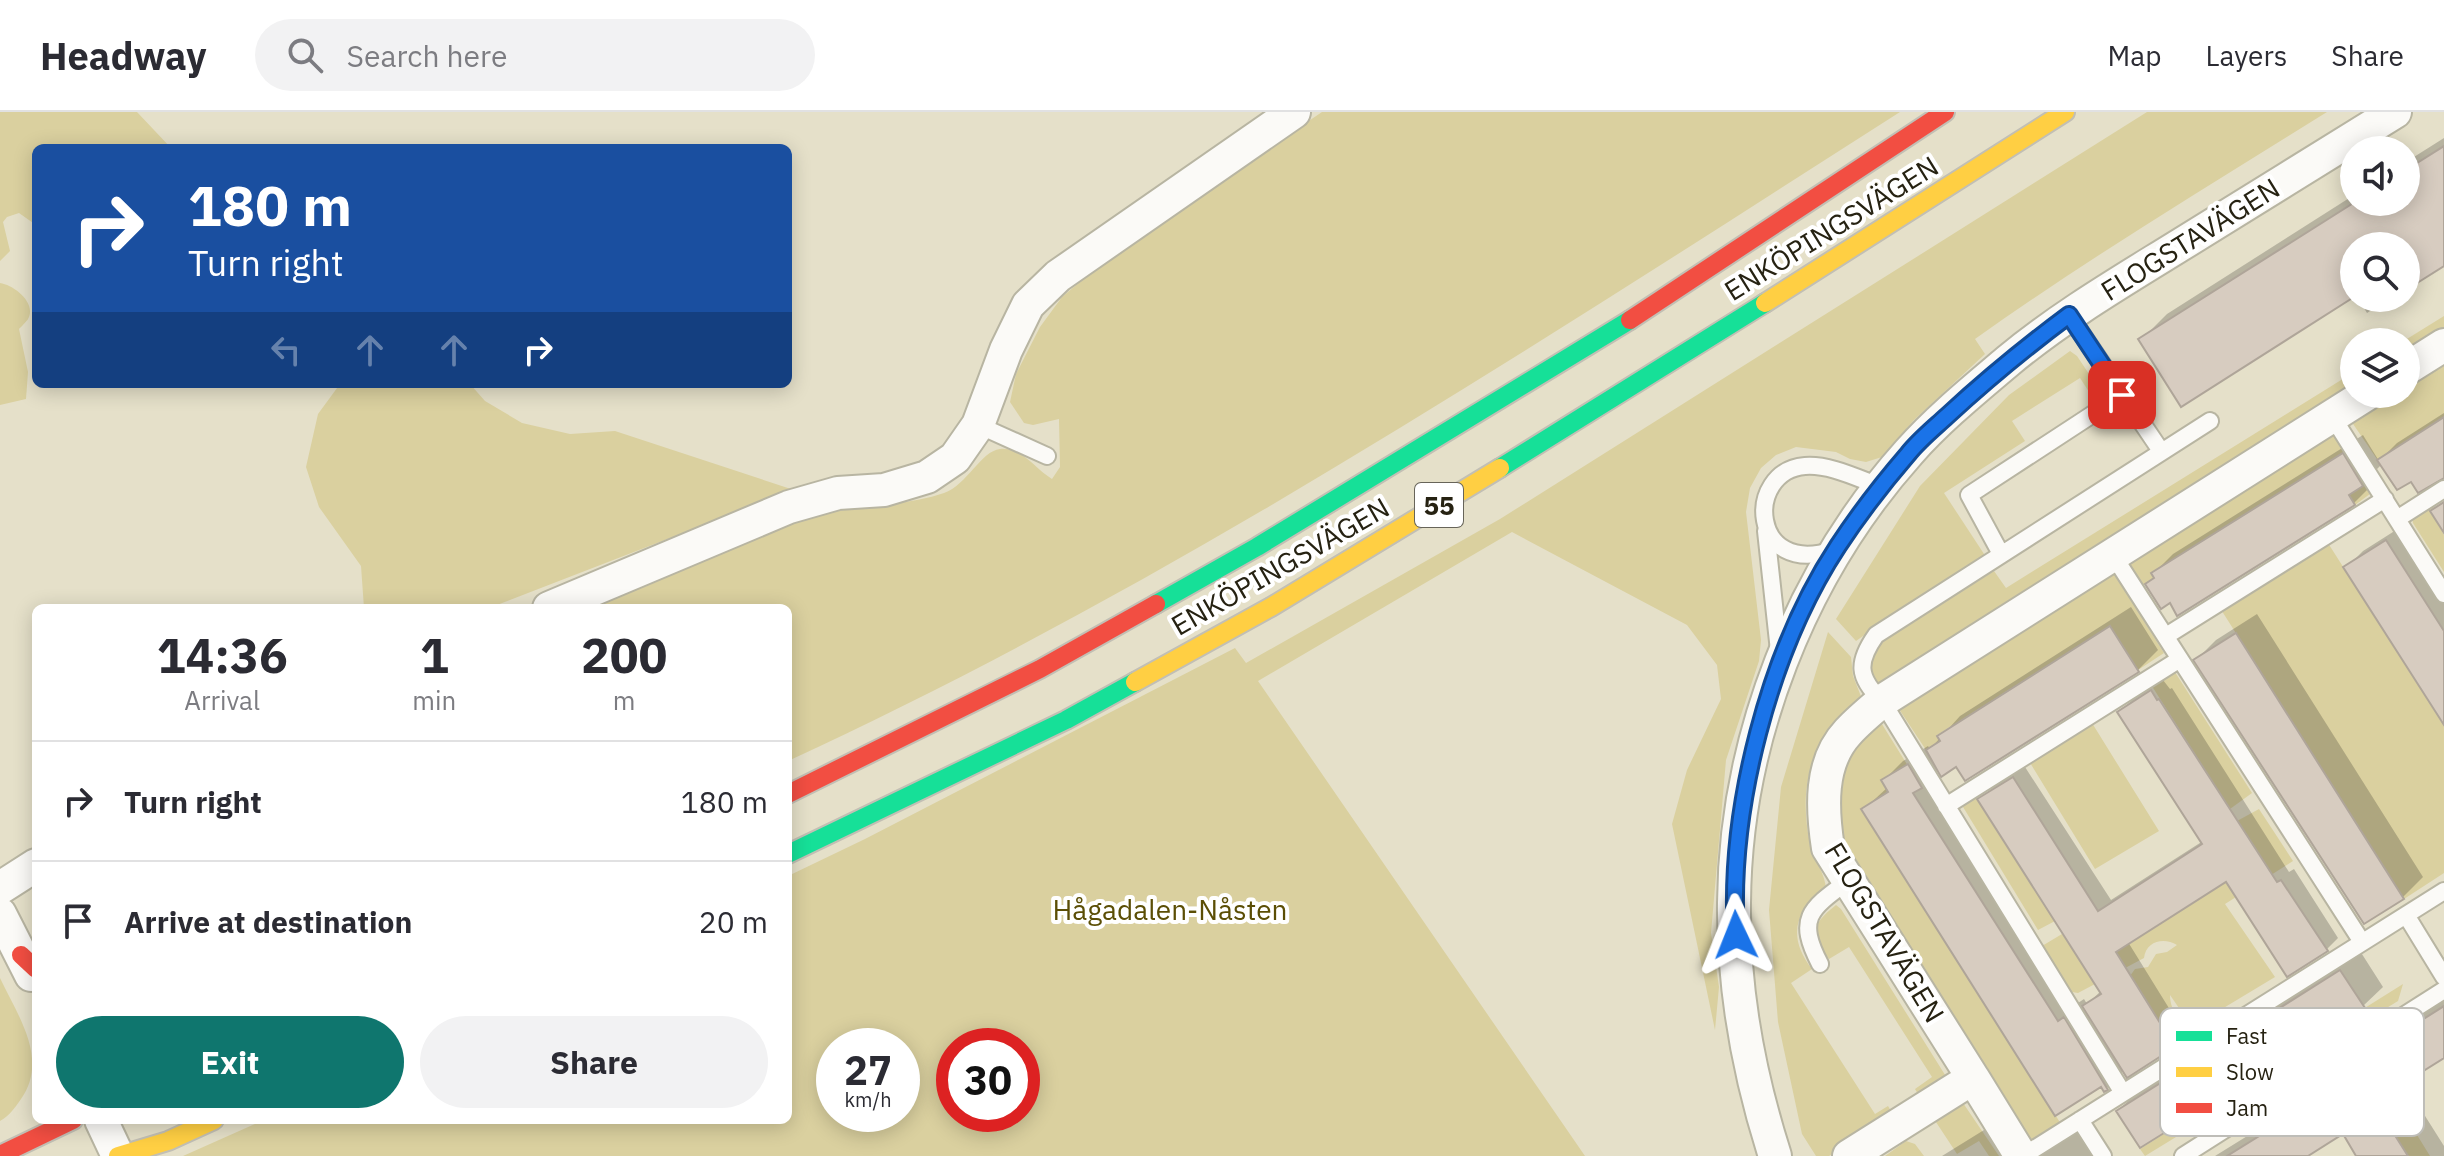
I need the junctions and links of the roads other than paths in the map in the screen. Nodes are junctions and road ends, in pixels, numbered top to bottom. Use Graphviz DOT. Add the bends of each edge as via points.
graph roads {
  1 [pos="1294,112"];
  2 [pos="1945,112"];
  3 [pos="2065,112"];
  4 [pos="2395,112"];
  5 [pos="2069,315"];
  6 [pos="2444,345"];
  7 [pos="2420,360"];
  8 [pos="2122,395"];
  9 [pos="2345,408"];
  10 [pos="2332,416"];
  11 [pos="2210,421"];
  12 [pos="978,425"];
  13 [pos="2161,451"];
  14 [pos="1047,456"];
  15 [pos="1882,487"];
  16 [pos="2444,489"];
  17 [pos="2385,499"];
  18 [pos="2397,519"];
  19 [pos="1766,529"];
  20 [pos="1836,549"];
  21 [pos="2001,554"];
  22 [pos="2113,555"];
  23 [pos="2444,594"];
  24 [pos="559,604"];
  25 [pos="2166,636"];
  26 [pos="2180,659"];
  27 [pos="1780,664"];
  28 [pos="1882,701"];
  29 [pos="792,792"];
  30 [pos="1946,806"];
  31 [pos="792,852"];
  32 [pos="32,868"];
  33 [pos="1848,881"];
  34 [pos="0,888"];
  35 [pos="2444,891"];
  36 [pos="0,914"];
  37 [pos="2406,915"];
  38 [pos="2362,942"];
  39 [pos="29,962"];
  40 [pos="1820,964"];
  41 [pos="2444,977"];
  42 [pos="2444,990"];
  43 [pos="2258,1008"];
  44 [pos="2416,1008"];
  45 [pos="2160,1070"];
  46 [pos="1973,1078"];
  47 [pos="2123,1093"];
  48 [pos="25,1120"];
  49 [pos="2080,1120"];
  50 [pos="64,1124"];
  51 [pos="103,1124"];
  52 [pos="205,1124"];
  53 [pos="2214,1136"];
  54 [pos="0,1152"];
  55 [pos="118,1156"];
  56 [pos="1775,1156"];
  57 [pos="1849,1156"];
  58 [pos="2022,1156"];
  59 [pos="2103,1156"];
  60 [pos="2183,1156"];
  1 -- 12 [label="street" via="1058,276 1028,305"];
  2 -- 29 [label="main road, ENKÖPINGSVÄGEN / 55" via="1640,314 1257,547 1040,669"];
  3 -- 31 [label="main road, ENKÖPINGSVÄGEN / 55" via="1661,369 1271,607 1066,720"];
  4 -- 5 [label="street, FLOGSTAVÄGEN"];
  5 -- 8 [label="lane"];
  5 -- 15 [label="street, FLOGSTAVÄGEN" via="1951,412"];
  6 -- 7 [label="street"];
  8 -- 13 [label="lane"];
  8 -- 21 [label="lane" via="1969,495"];
  9 -- 10 [label="street, FLOGSTAVÄGEN"];
  10 -- 17 [label="lane"];
  10 -- 22 [label="street, FLOGSTAVÄGEN"];
  11 -- 13 [label="lane"];
  12 -- 14 [label="lane"];
  12 -- 24 [label="street" via="955,458 927,477 789,507"];
  13 -- 21 [label="lane"];
  15 -- 19 [label="lane" via="1831,469 1788,469 1770,484"];
  15 -- 20 [label="street, FLOGSTAVÄGEN"];
  16 -- 18 [label="lane"];
  17 -- 18 [label="lane"];
  17 -- 25 [label="lane"];
  18 -- 23 [label="lane"];
  19 -- 20 [label="lane" via="1793,555"];
  19 -- 27 [label="lane"];
  20 -- 27 [label="street, FLOGSTAVÄGEN"];
  21 -- 28 [label="lane" via="1876,635 1862,654 1863,675"];
  22 -- 25 [label="lane"];
  22 -- 28 [label="street, FLOGSTAVÄGEN"];
  25 -- 26 [label="lane"];
  26 -- 30 [label="lane"];
  26 -- 38 [label="lane"];
  27 -- 56 [label="street, FLOGSTAVÄGEN" via="1752,759 1734,904 1744,1028"];
  28 -- 30 [label="lane"];
  28 -- 33 [label="street, FLOGSTAVÄGEN" via="1845,734 1828,767 1822,808 1828,848"];
  30 -- 47 [label="lane"];
  32 -- 34 [label="street"];
  33 -- 40 [label="lane" via="1815,907 1807,925 1808,942"];
  33 -- 46 [label="street, FLOGSTAVÄGEN"];
  35 -- 37 [label="lane"];
  36 -- 39 [label="street"];
  37 -- 38 [label="lane"];
  37 -- 41 [label="lane"];
  38 -- 43 [label="lane"];
  42 -- 44 [label="lane"];
  45 -- 47 [label="lane"];
  46 -- 57 [label="street"];
  46 -- 58 [label="street, FLOGSTAVÄGEN"];
  47 -- 49 [label="lane"];
  48 -- 54 [label="main road"];
  49 -- 58 [label="lane"];
  49 -- 59 [label="lane"];
  50 -- 54 [label="main road"];
  51 -- 55 [label="street"];
  52 -- 55 [label="main road"];
  53 -- 60 [label="lane"];
}
